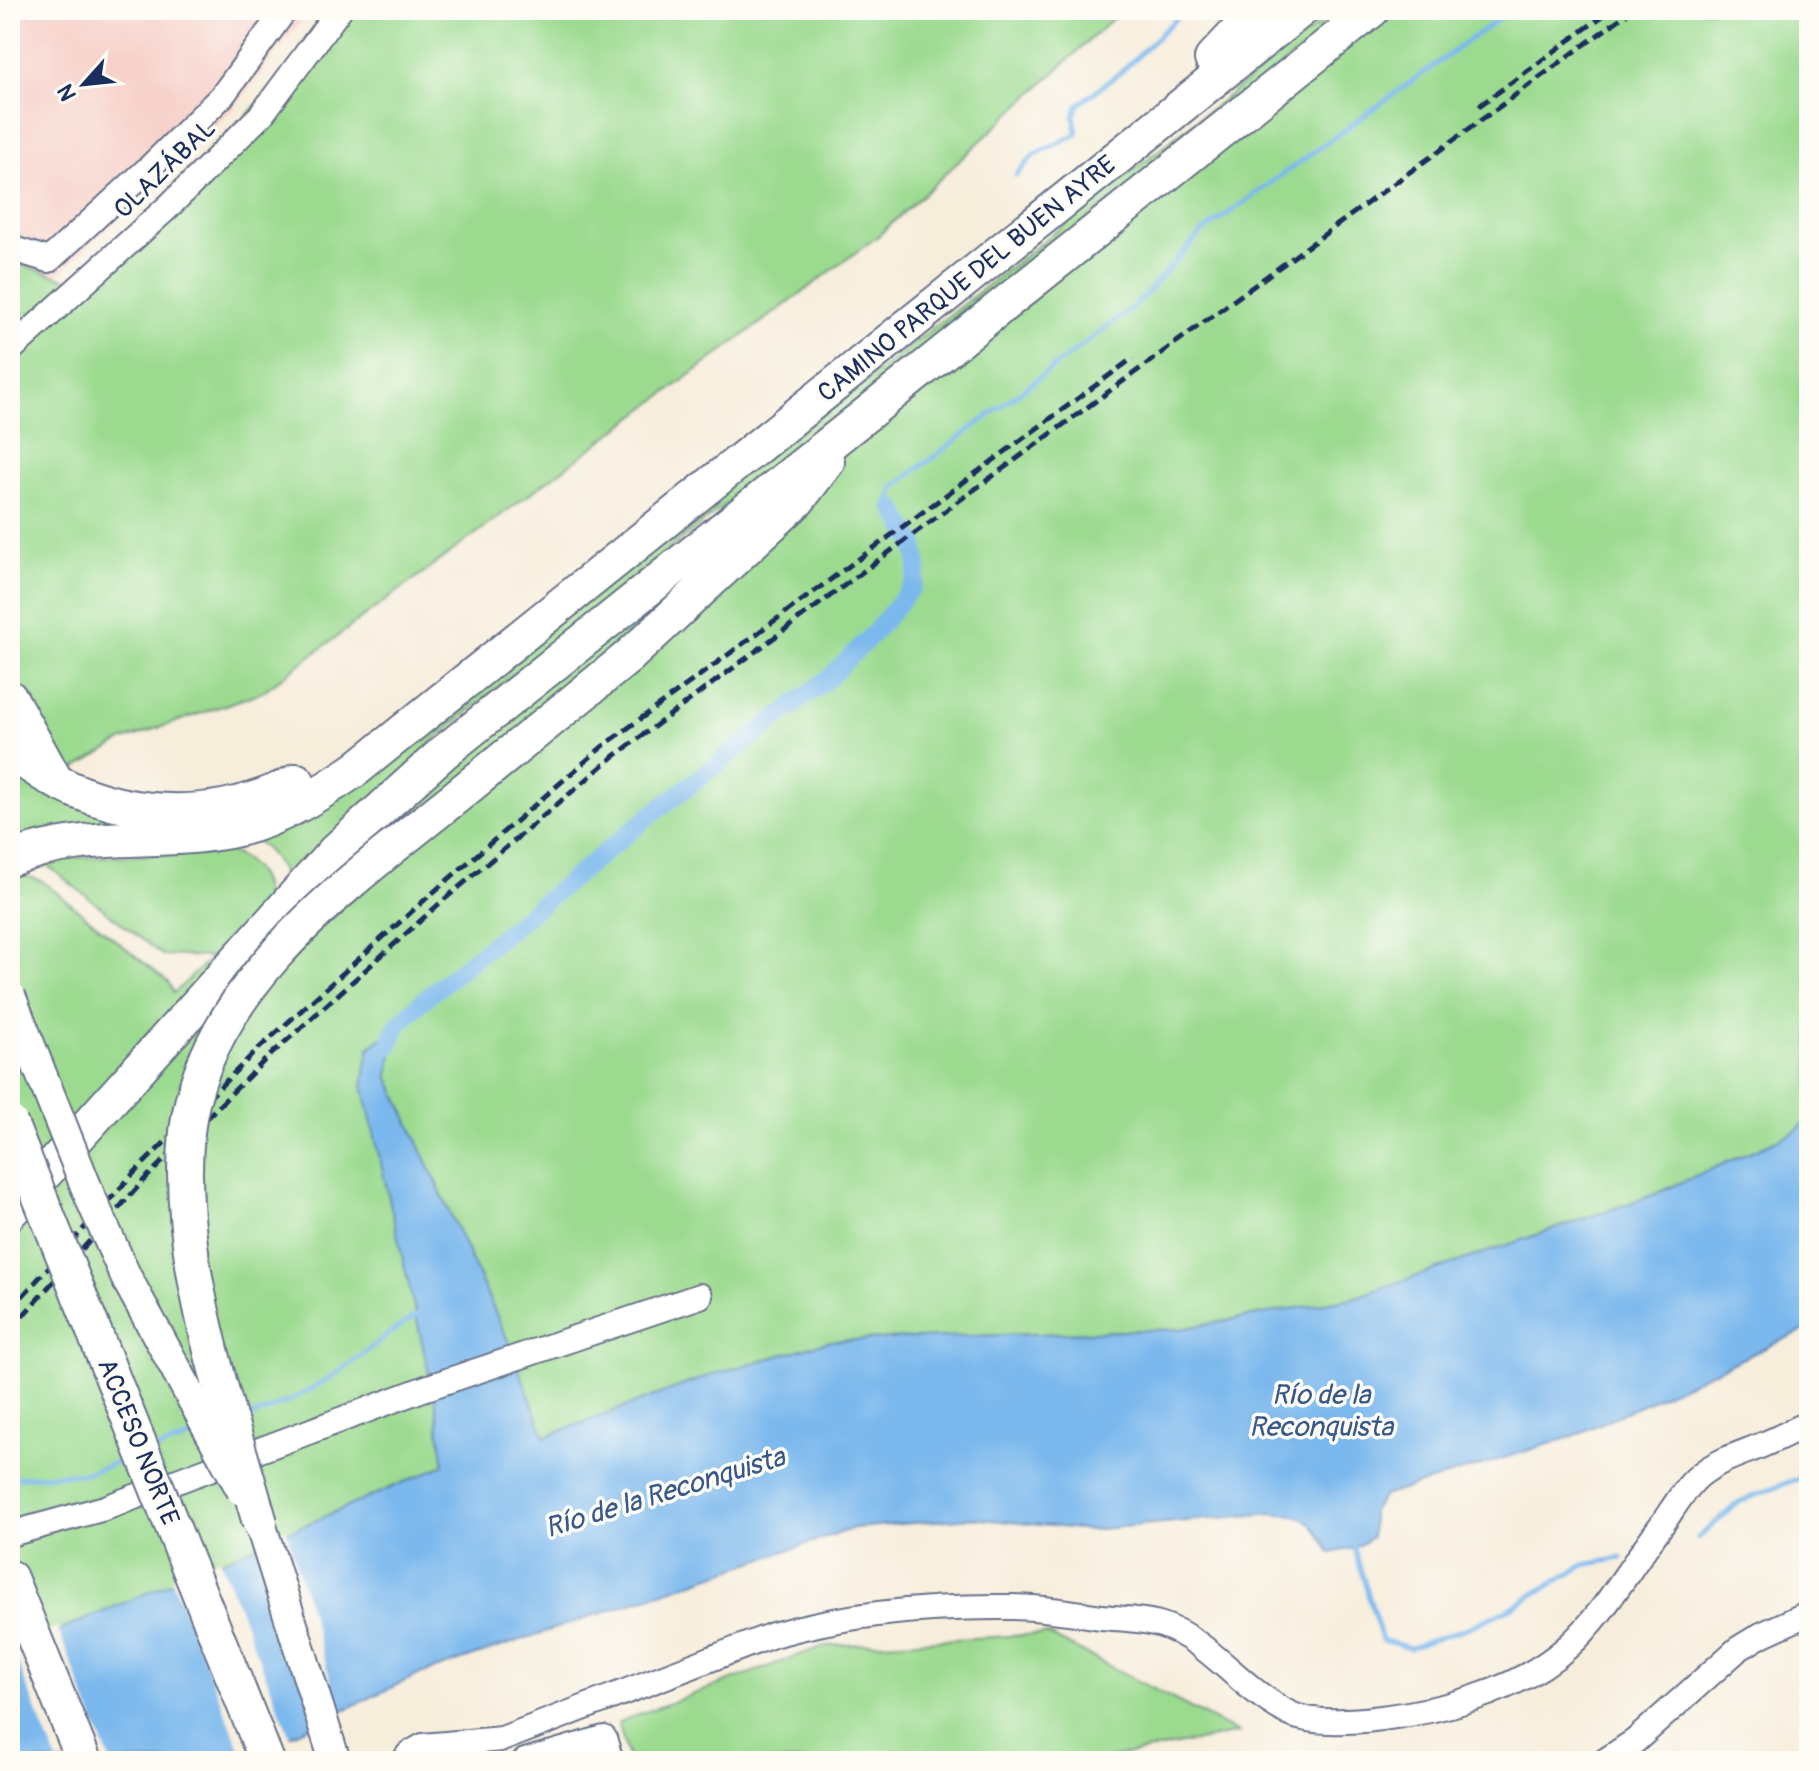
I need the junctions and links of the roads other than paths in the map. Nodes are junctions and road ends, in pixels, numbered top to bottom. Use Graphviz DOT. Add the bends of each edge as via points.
graph roads {
  1 [pos="285,10"];
  2 [pos="339,10"];
  3 [pos="1258,10"];
  4 [pos="1301,10"];
  5 [pos="1372,10"];
  6 [pos="1122,155"];
  7 [pos="10,248"];
  8 [pos="10,350"];
  9 [pos="862,418"];
  10 [pos="632,547"];
  11 [pos="10,698"];
  12 [pos="10,750"];
  13 [pos="55,780"];
  14 [pos="10,859"];
  15 [pos="10,996"];
  16 [pos="10,1123"];
  17 [pos="10,1212"];
  18 [pos="700,1296"];
  19 [pos="1809,1423"];
  20 [pos="260,1523"];
  21 [pos="10,1534"];
  22 [pos="10,1578"];
  23 [pos="1809,1613"];
  24 [pos="84,1761"];
  25 [pos="267,1761"];
  26 [pos="335,1761"];
  27 [pos="404,1761"];
  28 [pos="525,1761"];
  29 [pos="611,1761"];
  30 [pos="1605,1761"];
  1 -- 7 [label="street" via="222,96 49,260"];
  2 -- 8 [label="street, OLAZÁBAL" via="262,114"];
  3 -- 6 [label="highway"];
  4 -- 6 [label="highway, CAMINO PARQUE DEL BUEN AYRE"];
  5 -- 9 [label="highway, CAMINO PARQUE DEL BUEN AYRE"];
  6 -- 10 [label="highway, CAMINO PARQUE DEL BUEN AYRE"];
  9 -- 17 [label="highway" via="494,710 336,850"];
  9 -- 20 [label="highway, bridge" via="798,500 627,658 331,900 254,982 223,1024 205,1063 187,1130 189,1220 208,1335"];
  10 -- 13 [label="highway" via="340,756 264,796 202,811 160,812 116,805"];
  10 -- 14 [label="highway" via="386,748 296,807 228,831 98,839"];
  11 -- 13 [label="highway"];
  12 -- 13 [label="highway"];
  15 -- 20 [label="main road, bridge" via="126,1277"];
  16 -- 25 [label="highway, ACCESO NORTE, bridge"];
  18 -- 21 [label="street" via="423,1389 105,1508"];
  19 -- 27 [label="street" via="1699,1475 1585,1633 1543,1667 1472,1699 1358,1721 1293,1715 1256,1693 1206,1649 1162,1625 1013,1607 932,1610 817,1622 502,1739 423,1746"];
  20 -- 26 [label="main road"];
  22 -- 24 [label="highway"];
  23 -- 30 [label="street" via="1738,1649 1635,1741"];
  28 -- 29 [label="street" via="604,1738"];
}
